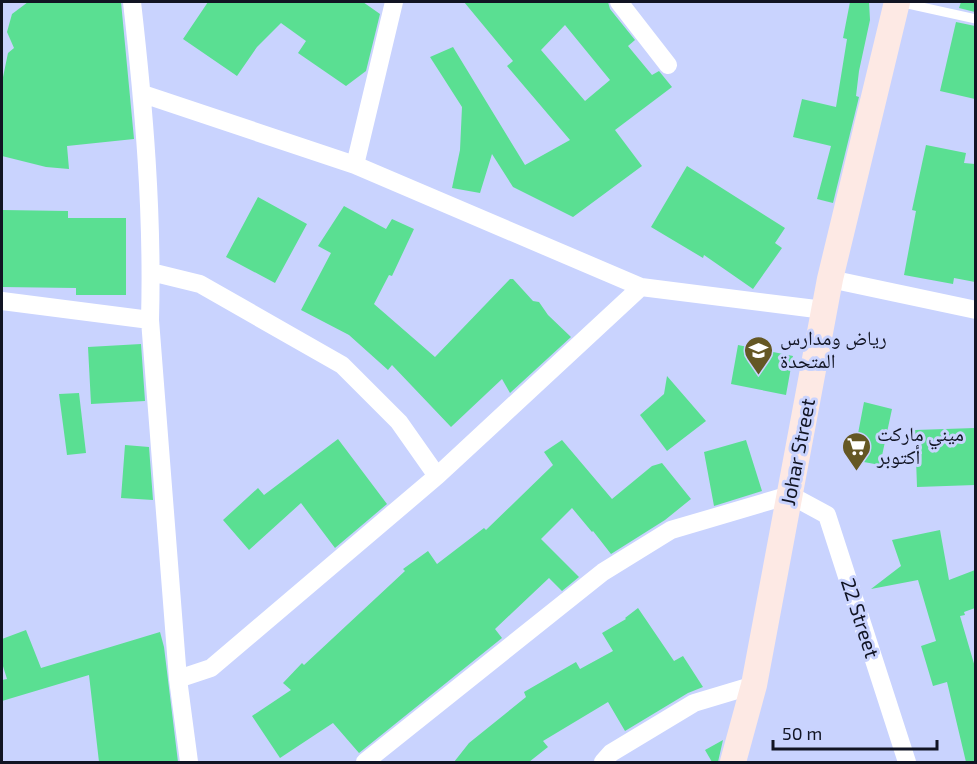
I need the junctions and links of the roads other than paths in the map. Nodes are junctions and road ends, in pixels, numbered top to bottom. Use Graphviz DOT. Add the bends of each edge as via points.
graph roads {
  1 [pos="132,2"];
  2 [pos="394,2"];
  3 [pos="619,2"];
  4 [pos="897,2"];
  5 [pos="975,19"];
  6 [pos="668,65"];
  7 [pos="143,94"];
  8 [pos="355,165"];
  9 [pos="151,272"];
  10 [pos="830,279"];
  11 [pos="641,287"];
  12 [pos="2,301"];
  13 [pos="824,310"];
  14 [pos="975,310"];
  15 [pos="150,320"];
  16 [pos="438,476"];
  17 [pos="790,495"];
  18 [pos="178,679"];
  19 [pos="754,685"];
  20 [pos="189,762"];
  21 [pos="365,762"];
  22 [pos="603,762"];
  23 [pos="733,762"];
  24 [pos="906,762"];
  1 -- 7 [label="street"];
  2 -- 8 [label="street"];
  3 -- 6 [label="street"];
  4 -- 5 [label="lane"];
  4 -- 10 [label="street, Johar Street"];
  7 -- 8 [label="street"];
  7 -- 9 [label="street"];
  8 -- 11 [label="street"];
  9 -- 15 [label="street"];
  9 -- 16 [label="street" via="200,284 342,365 399,422"];
  10 -- 13 [label="street, Johar Street"];
  10 -- 14 [label="street"];
  11 -- 13 [label="street"];
  11 -- 16 [label="street"];
  12 -- 15 [label="street"];
  13 -- 17 [label="street, Johar Street"];
  15 -- 18 [label="street"];
  16 -- 18 [label="street" via="211,668"];
  17 -- 19 [label="street, Johar Street"];
  17 -- 21 [label="street" via="671,530 603,572"];
  17 -- 24 [label="street, 22 Street" via="827,515"];
  18 -- 20 [label="street"];
  19 -- 22 [label="street" via="694,703 611,753"];
  19 -- 23 [label="street, Johar Street"];
}
